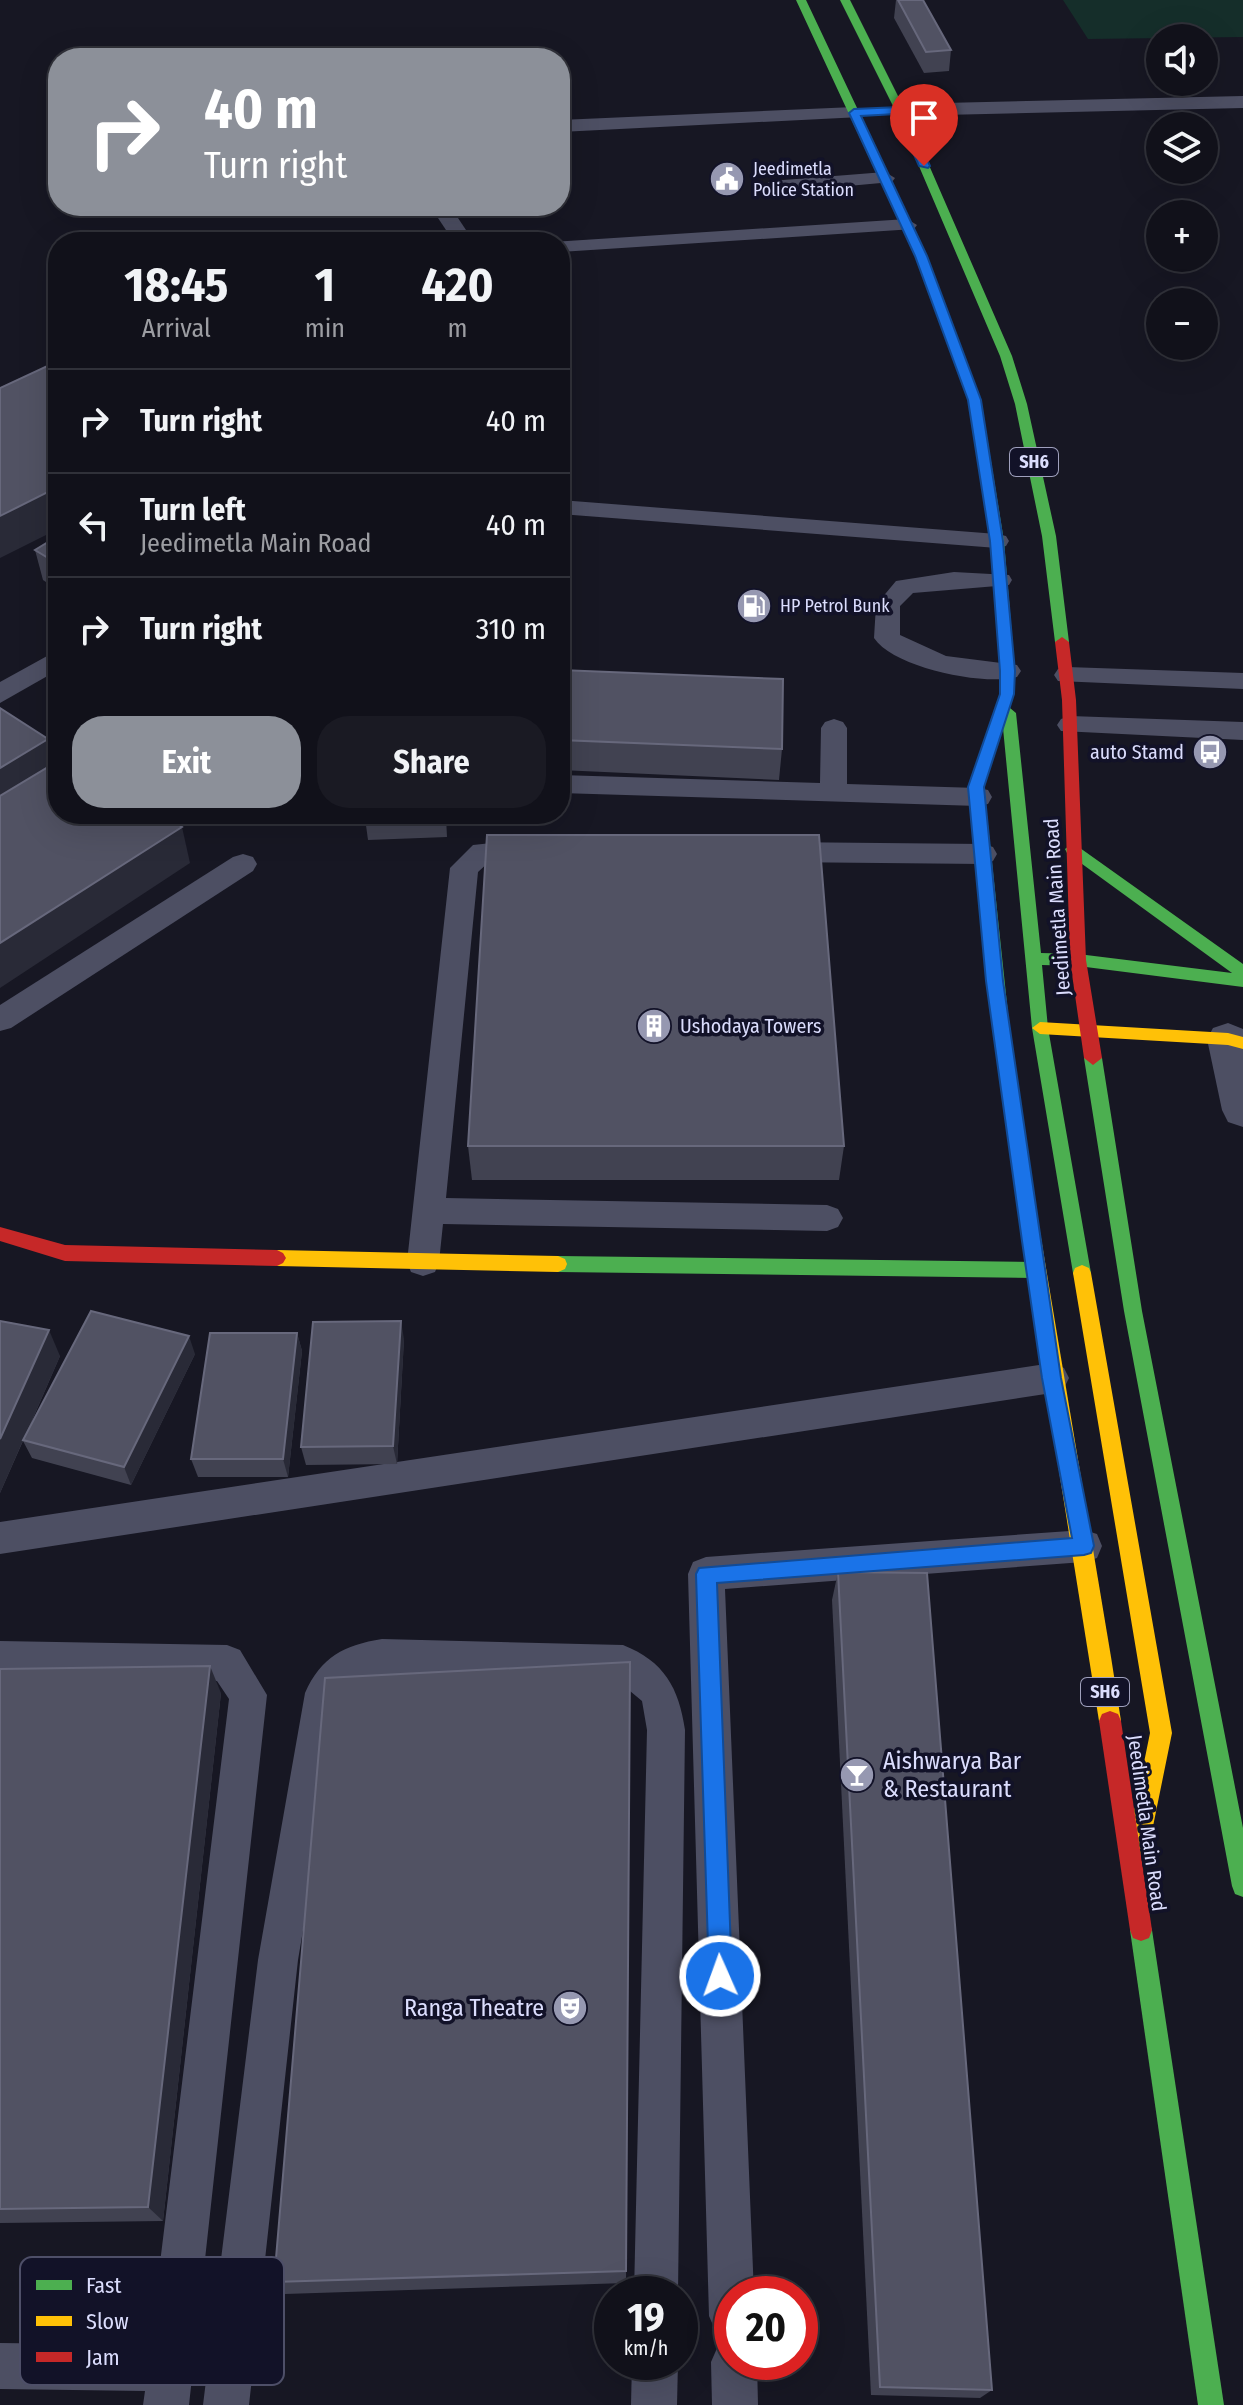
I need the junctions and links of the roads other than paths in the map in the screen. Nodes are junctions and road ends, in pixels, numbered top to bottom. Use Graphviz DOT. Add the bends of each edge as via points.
graph roads {
  1 [pos="801,0"];
  2 [pos="845,0"];
  3 [pos="1243,102"];
  4 [pos="877,111"];
  5 [pos="570,126"];
  6 [pos="885,178"];
  7 [pos="771,187"];
  8 [pos="907,225"];
  9 [pos="570,245"];
  10 [pos="570,508"];
  11 [pos="997,541"];
  12 [pos="1000,580"];
  13 [pos="48,664"];
  14 [pos="1067,675"];
  15 [pos="1243,681"];
  16 [pos="1007,682"];
  17 [pos="0,694"];
  18 [pos="1070,725"];
  19 [pos="834,728"];
  20 [pos="1243,731"];
  21 [pos="570,784"];
  22 [pos="833,791"];
  23 [pos="978,797"];
  24 [pos="559,849"];
  25 [pos="1073,849"];
  26 [pos="743,851"];
  27 [pos="983,854"];
  28 [pos="243,864"];
  29 [pos="1032,959"];
  30 [pos="1078,960"];
  31 [pos="1243,973"];
  32 [pos="1243,981"];
  33 [pos="0,1020"];
  34 [pos="1040,1028"];
  35 [pos="1089,1031"];
  36 [pos="1235,1041"];
  37 [pos="1243,1110"];
  38 [pos="428,1211"];
  39 [pos="581,1215"];
  40 [pos="827,1218"];
  41 [pos="0,1234"];
  42 [pos="423,1262"];
  43 [pos="579,1264"];
  44 [pos="1036,1270"];
  45 [pos="1052,1378"];
  46 [pos="0,1538"];
  47 [pos="1084,1546"];
  48 [pos="0,1659"];
  49 [pos="1132,1876"];
  50 [pos="1243,1886"];
  51 [pos="183,2257"];
  52 [pos="244,2257"];
  53 [pos="656,2276"];
  54 [pos="731,2276"];
  55 [pos="0,2366"];
  56 [pos="20,2368"];
  57 [pos="655,2380"];
  58 [pos="734,2380"];
  59 [pos="228,2385"];
  60 [pos="226,2405"];
  61 [pos="654,2405"];
  62 [pos="735,2405"];
  63 [pos="1211,2405"];
  1 -- 4 [label="main road, Jeedimetla Main Road / SH6"];
  2 -- 4 [label="main road, Jeedimetla Main Road / SH6"];
  3 -- 4 [label="lane"];
  4 -- 5 [label="lane"];
  4 -- 6 [label="main road, Jeedimetla Main Road / SH6"];
  4 -- 14 [label="main road, Jeedimetla Main Road / SH6" via="1006,356 1049,536"];
  6 -- 7 [label="lane"];
  6 -- 8 [label="main road, Jeedimetla Main Road / SH6"];
  8 -- 9 [label="lane"];
  8 -- 11 [label="main road, Jeedimetla Main Road / SH6" via="975,400"];
  10 -- 11 [label="lane"];
  11 -- 12 [label="main road, Jeedimetla Main Road / SH6"];
  12 -- 16 [label="main road, Jeedimetla Main Road / SH6"];
  12 -- 16 [label="lane" via="905,586 888,605 887,638 914,656"];
  13 -- 17 [label="lane"];
  14 -- 15 [label="lane"];
  14 -- 18 [label="main road, Jeedimetla Main Road / SH6"];
  16 -- 23 [label="main road, Jeedimetla Main Road / SH6" via="976,787"];
  16 -- 29 [label="main road"];
  18 -- 20 [label="lane"];
  18 -- 25 [label="main road, Jeedimetla Main Road / SH6"];
  19 -- 22 [label="lane"];
  21 -- 22 [label="lane"];
  22 -- 23 [label="lane"];
  23 -- 27 [label="main road, Jeedimetla Main Road / SH6"];
  24 -- 38 [label="lane" via="483,852 464,868"];
  25 -- 30 [label="main road, Jeedimetla Main Road / SH6"];
  25 -- 31 [label="main road"];
  26 -- 27 [label="lane"];
  27 -- 44 [label="main road, Jeedimetla Main Road / SH6" via="995,981"];
  28 -- 33 [label="lane"];
  29 -- 30 [label="main road"];
  29 -- 34 [label="main road"];
  30 -- 32 [label="main road"];
  30 -- 35 [label="main road, Jeedimetla Main Road / SH6"];
  34 -- 35 [label="main road"];
  34 -- 49 [label="main road" via="1161,1733"];
  35 -- 36 [label="main road"];
  35 -- 50 [label="main road, Jeedimetla Main Road / SH6" via="1133,1311"];
  36 -- 37 [label="street"];
  38 -- 39 [label="lane"];
  38 -- 42 [label="lane"];
  39 -- 40 [label="lane"];
  39 -- 43 [label="lane"];
  41 -- 42 [label="main road" via="65,1253"];
  42 -- 43 [label="main road"];
  43 -- 44 [label="main road"];
  44 -- 45 [label="main road, Jeedimetla Main Road / SH6"];
  45 -- 46 [label="lane"];
  45 -- 47 [label="main road, Jeedimetla Main Road / SH6"];
  47 -- 49 [label="main road, Jeedimetla Main Road / SH6"];
  47 -- 54 [label="lane" via="706,1574"];
  48 -- 51 [label="lane" via="227,1663 248,1695"];
  49 -- 63 [label="main road, Jeedimetla Main Road / SH6"];
  52 -- 53 [label="lane" via="281,1944 324,1693 337,1670 352,1661 382,1657 623,1663 644,1674 662,1697 666,1730"];
  55 -- 56 [label="lane"];
  57 -- 61 [label="lane"];
  58 -- 62 [label="lane"];
  59 -- 60 [label="lane"];
}
